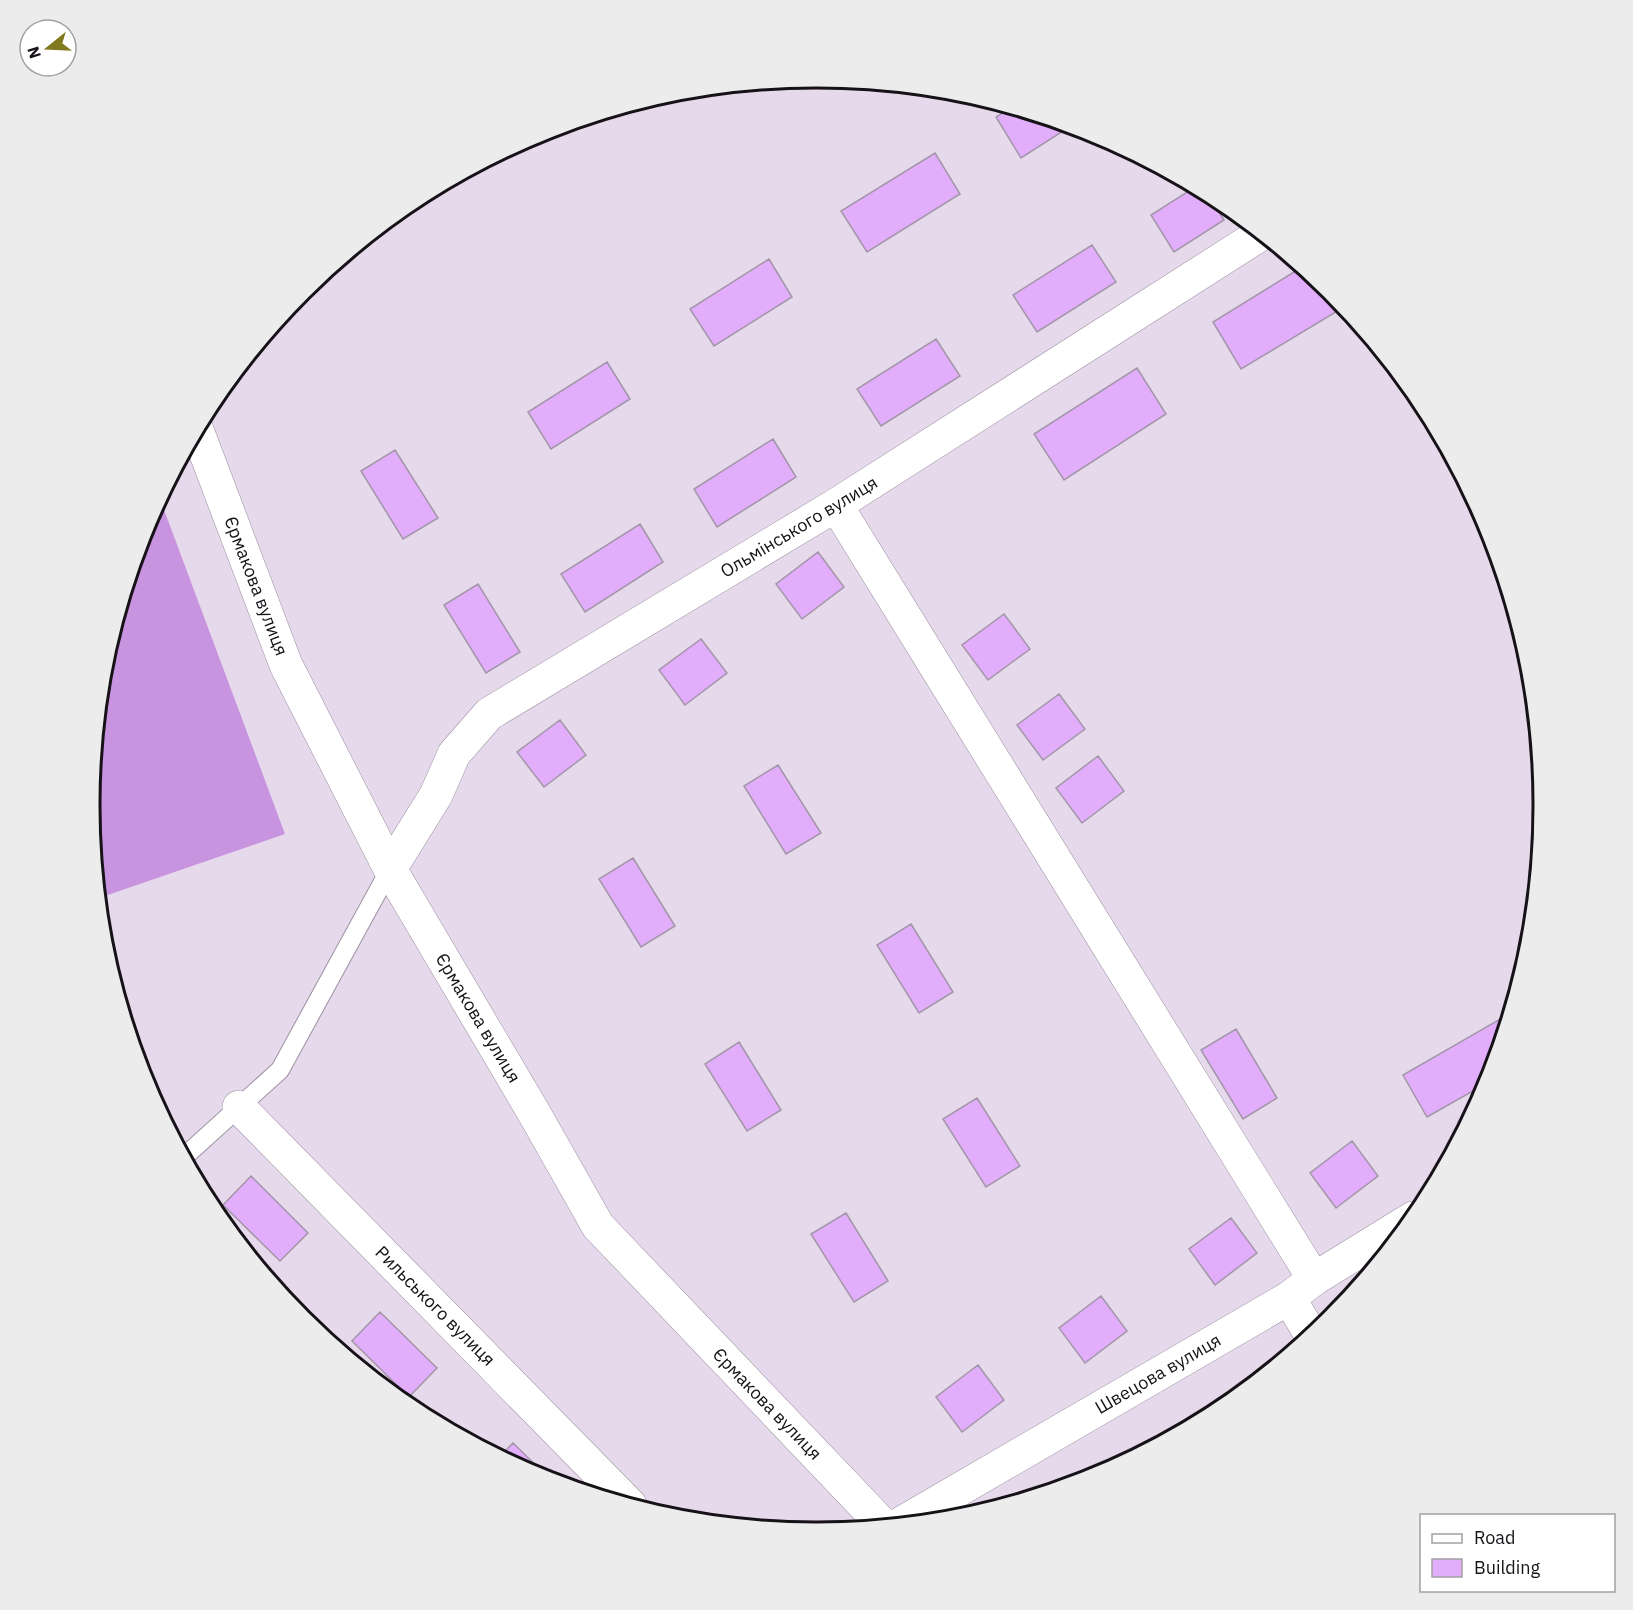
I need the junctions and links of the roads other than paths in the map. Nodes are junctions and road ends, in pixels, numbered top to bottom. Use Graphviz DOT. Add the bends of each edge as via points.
graph roads {
  1 [pos="1254,238"];
  2 [pos="201,440"];
  3 [pos="836,505"];
  4 [pos="390,869"];
  5 [pos="239,1107"];
  6 [pos="190,1152"];
  7 [pos="1392,1231"];
  8 [pos="1302,1288"];
  9 [pos="1309,1325"];
  10 [pos="618,1493"];
  11 [pos="917,1514"];
  12 [pos="875,1519"];
  1 -- 3 [label="street, Ольмінського вулиця"];
  2 -- 4 [label="street, Єрмакова вулиця" via="286,666"];
  3 -- 4 [label="street, Ольмінського вулиця" via="489,714 454,754 436,795"];
  3 -- 8 [label="street"];
  4 -- 5 [label="lane" via="280,1070"];
  4 -- 12 [label="street, Єрмакова вулиця" via="598,1226"];
  5 -- 6 [label="lane"];
  5 -- 10 [label="street, Рильського вулиця"];
  7 -- 8 [label="street, Швецова вулиця"];
  8 -- 9 [label="street"];
  8 -- 11 [label="street, Швецова вулиця"];
}
